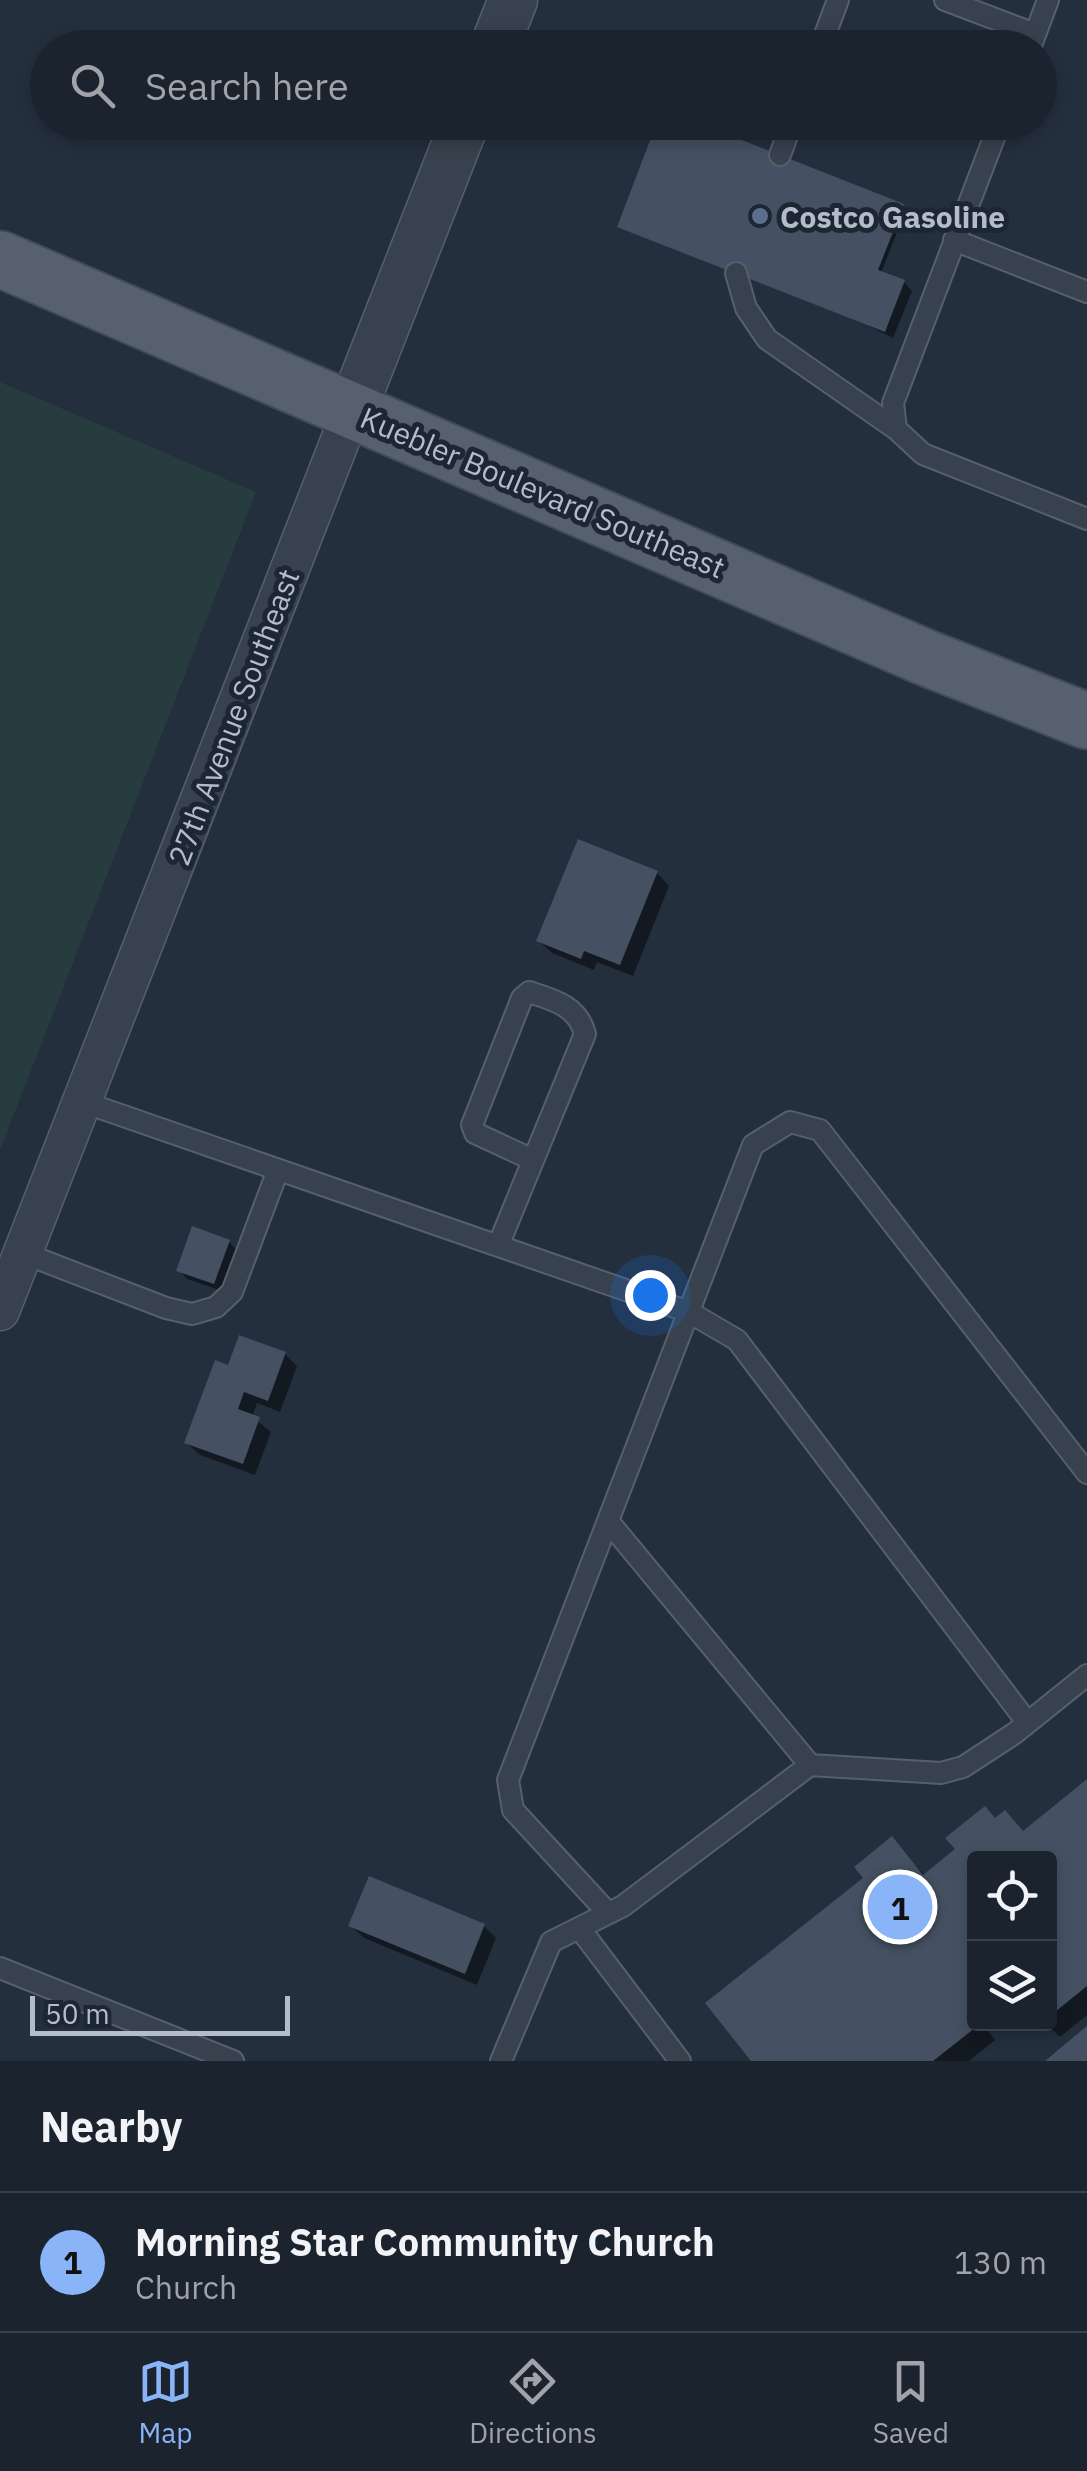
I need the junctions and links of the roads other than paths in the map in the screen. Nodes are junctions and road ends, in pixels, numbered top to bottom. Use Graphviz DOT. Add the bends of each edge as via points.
graph roads {
  1 [pos="838,0"];
  2 [pos="945,0"];
  3 [pos="1048,0"];
  4 [pos="827,30"];
  5 [pos="1009,30"];
  6 [pos="1036,30"];
  7 [pos="457,140"];
  8 [pos="785,140"];
  9 [pos="993,140"];
  10 [pos="780,155"];
  11 [pos="954,240"];
  12 [pos="0,259"];
  13 [pos="736,273"];
  14 [pos="1087,292"];
  15 [pos="352,410"];
  16 [pos="896,429"];
  17 [pos="1087,518"];
  18 [pos="1087,721"];
  19 [pos="82,1102"];
  20 [pos="533,1160"];
  21 [pos="278,1170"];
  22 [pos="498,1246"];
  23 [pos="23,1252"];
  24 [pos="0,1311"];
  25 [pos="689,1312"];
  26 [pos="1087,1473"];
  27 [pos="608,1521"];
  28 [pos="1087,1675"];
  29 [pos="1027,1722"];
  30 [pos="810,1765"];
  31 [pos="608,1913"];
  32 [pos="580,1929"];
  33 [pos="0,1968"];
  34 [pos="233,2061"];
  35 [pos="500,2061"];
  36 [pos="680,2061"];
  1 -- 4 [label="lane"];
  2 -- 5 [label="lane"];
  3 -- 6 [label="lane"];
  7 -- 15 [label="street, 27th Avenue Southeast"];
  8 -- 10 [label="lane"];
  9 -- 11 [label="lane"];
  11 -- 14 [label="lane"];
  11 -- 16 [label="lane" via="893,403"];
  12 -- 15 [label="main road, Kuebler Boulevard Southeast"];
  13 -- 16 [label="lane" via="746,308 767,339"];
  15 -- 18 [label="main road, Kuebler Boulevard Southeast"];
  15 -- 19 [label="street, 27th Avenue Southeast"];
  16 -- 17 [label="lane" via="923,454"];
  19 -- 21 [label="lane"];
  19 -- 23 [label="street, 27th Avenue Southeast"];
  20 -- 20 [label="lane" via="585,1034 582,1020 568,1008 529,992 472,1125 475,1133"];
  20 -- 22 [label="lane"];
  21 -- 22 [label="lane"];
  21 -- 23 [label="lane" via="232,1292 205,1312 166,1308"];
  22 -- 25 [label="lane"];
  23 -- 24 [label="street, 27th Avenue Southeast"];
  25 -- 26 [label="lane" via="754,1145 790,1122 820,1130"];
  25 -- 27 [label="lane"];
  25 -- 29 [label="lane" via="736,1340"];
  27 -- 30 [label="lane"];
  27 -- 31 [label="lane" via="508,1780 513,1810"];
  28 -- 29 [label="lane"];
  29 -- 30 [label="lane" via="963,1767 941,1773"];
  30 -- 31 [label="lane"];
  31 -- 32 [label="lane"];
  32 -- 35 [label="lane" via="551,1942"];
  32 -- 36 [label="lane"];
  33 -- 34 [label="lane"];
}
